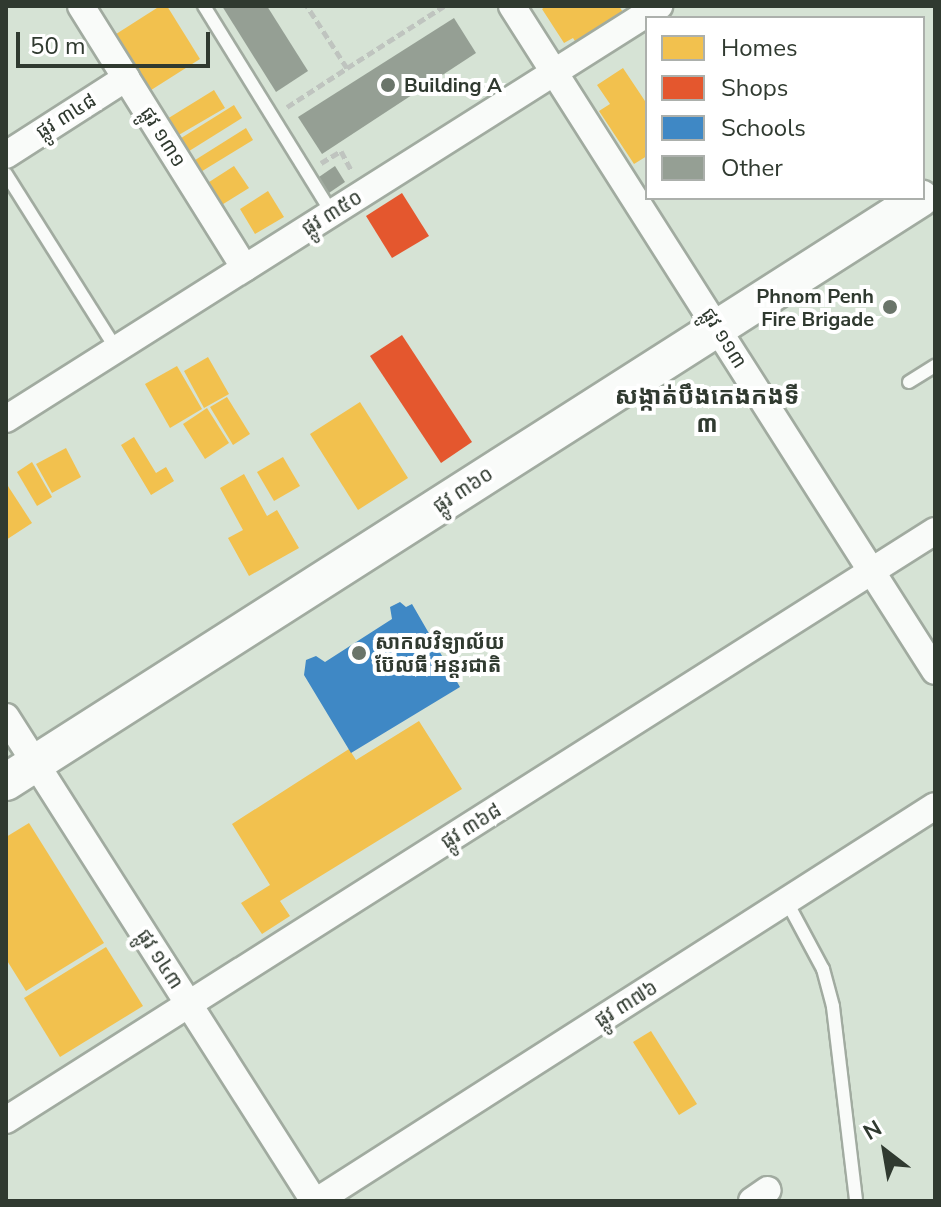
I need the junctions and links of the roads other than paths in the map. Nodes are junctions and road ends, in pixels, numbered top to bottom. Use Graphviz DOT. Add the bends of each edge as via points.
graph roads {
  1 [pos="81,6"];
  2 [pos="204,6"];
  3 [pos="512,6"];
  4 [pos="659,6"];
  5 [pos="554,72"];
  6 [pos="126,78"];
  7 [pos="6,155"];
  8 [pos="6,174"];
  9 [pos="917,200"];
  10 [pos="332,213"];
  11 [pos="245,268"];
  12 [pos="717,328"];
  13 [pos="116,349"];
  14 [pos="935,366"];
  15 [pos="909,382"];
  16 [pos="6,419"];
  17 [pos="935,531"];
  18 [pos="872,572"];
  19 [pos="935,671"];
  20 [pos="6,717"];
  21 [pos="21,772"];
  22 [pos="935,806"];
  23 [pos="787,902"];
  24 [pos="189,1004"];
  25 [pos="6,1120"];
  26 [pos="316,1201"];
  27 [pos="856,1201"];
  1 -- 6 [label="street, ផ្លូវ ១៣១"];
  2 -- 10 [label="lane"];
  3 -- 5 [label="street, ផ្លូវ ១១៣"];
  4 -- 5 [label="street, ផ្លូវ ៣៥០"];
  5 -- 10 [label="street, ផ្លូវ ៣៥០"];
  5 -- 12 [label="street, ផ្លូវ ១១៣"];
  6 -- 7 [label="street, ផ្លូវ ៣៤៨"];
  6 -- 11 [label="street, ផ្លូវ ១៣១"];
  8 -- 13 [label="lane"];
  9 -- 12 [label="street, ផ្លូវ ៣៦០"];
  10 -- 11 [label="street, ផ្លូវ ៣៥០"];
  11 -- 13 [label="street, ផ្លូវ ៣៥០"];
  12 -- 18 [label="street, ផ្លូវ ១១៣"];
  12 -- 21 [label="street, ផ្លូវ ៣៦០"];
  13 -- 16 [label="street, ផ្លូវ ៣៥០"];
  14 -- 15 [label="lane"];
  17 -- 18 [label="street, ផ្លូវ ៣៦៨"];
  18 -- 19 [label="street, ផ្លូវ ១១៣"];
  18 -- 24 [label="street, ផ្លូវ ៣៦៨"];
  20 -- 21 [label="street, ផ្លូវ ១៤៣"];
  21 -- 24 [label="street, ផ្លូវ ១៤៣"];
  22 -- 23 [label="street, ផ្លូវ ៣៧៦"];
  23 -- 26 [label="street, ផ្លូវ ៣៧៦"];
  23 -- 27 [label="lane" via="823,969 833,1007"];
  24 -- 25 [label="street, ផ្លូវ ៣៦៨"];
  24 -- 26 [label="street, ផ្លូវ ១៤៣"];
}
